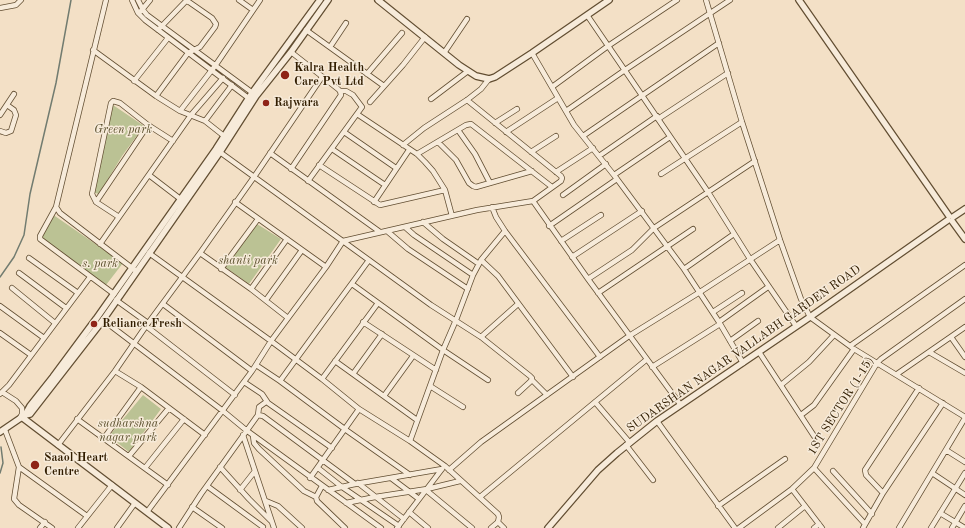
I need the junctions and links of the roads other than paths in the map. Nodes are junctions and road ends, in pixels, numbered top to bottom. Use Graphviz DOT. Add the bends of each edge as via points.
graph roads {
  1 [pos="21,0"];
  2 [pos="106,0"];
  3 [pos="132,0"];
  4 [pos="138,0"];
  5 [pos="150,0"];
  6 [pos="239,0"];
  7 [pos="260,0"];
  8 [pos="320,0"];
  9 [pos="328,0"];
  10 [pos="378,0"];
  11 [pos="609,0"];
  12 [pos="677,0"];
  13 [pos="706,0"];
  14 [pos="730,0"];
  15 [pos="799,0"];
  16 [pos="0,8"];
  17 [pos="143,10"];
  18 [pos="253,10"];
  19 [pos="138,13"];
  20 [pos="710,13"];
  21 [pos="587,15"];
  22 [pos="467,19"];
  23 [pos="346,22"];
  24 [pos="161,26"];
  25 [pos="158,30"];
  26 [pos="306,30"];
  27 [pos="402,32"];
  28 [pos="425,37"];
  29 [pos="168,38"];
  30 [pos="719,43"];
  31 [pos="608,46"];
  32 [pos="330,47"];
  33 [pos="93,50"];
  34 [pos="194,50"];
  35 [pos="291,52"];
  36 [pos="444,53"];
  37 [pos="532,53"];
  38 [pos="188,54"];
  39 [pos="213,68"];
  40 [pos="625,70"];
  41 [pos="468,71"];
  42 [pos="367,74"];
  43 [pos="728,74"];
  44 [pos="322,77"];
  45 [pos="223,78"];
  46 [pos="489,79"];
  47 [pos="134,81"];
  48 [pos="232,85"];
  49 [pos="384,86"];
  50 [pos="552,87"];
  51 [pos="340,91"];
  52 [pos="14,94"];
  53 [pos="642,94"];
  54 [pos="156,96"];
  55 [pos="252,97"];
  56 [pos="558,98"];
  57 [pos="431,99"];
  58 [pos="467,100"];
  59 [pos="370,102"];
  60 [pos="7,105"];
  61 [pos="517,109"];
  62 [pos="180,111"];
  63 [pos="566,111"];
  64 [pos="357,114"];
  65 [pos="0,115"];
  66 [pos="191,115"];
  67 [pos="658,118"];
  68 [pos="205,121"];
  69 [pos="495,122"];
  70 [pos="742,122"];
  71 [pos="148,125"];
  72 [pos="458,130"];
  73 [pos="0,131"];
  74 [pos="344,132"];
  75 [pos="506,132"];
  76 [pos="224,136"];
  77 [pos="556,136"];
  78 [pos="583,136"];
  79 [pos="670,137"];
  80 [pos="173,142"];
  81 [pos="438,142"];
  82 [pos="403,146"];
  83 [pos="593,148"];
  84 [pos="332,149"];
  85 [pos="218,150"];
  86 [pos="409,150"];
  87 [pos="531,152"];
  88 [pos="270,153"];
  89 [pos="417,154"];
  90 [pos="599,156"];
  91 [pos="684,158"];
  92 [pos="755,161"];
  93 [pos="606,164"];
  94 [pos="319,165"];
  95 [pos="396,168"];
  96 [pos="291,169"];
  97 [pos="532,172"];
  98 [pos="556,172"];
  99 [pos="661,174"];
  100 [pos="149,175"];
  101 [pos="254,177"];
  102 [pos="616,177"];
  103 [pos="308,181"];
  104 [pos="490,183"];
  105 [pos="385,185"];
  106 [pos="552,187"];
  107 [pos="444,190"];
  108 [pos="708,192"];
  109 [pos="563,195"];
  110 [pos="182,201"];
  111 [pos="533,201"];
  112 [pos="96,202"];
  113 [pos="235,202"];
  114 [pos="374,202"];
  115 [pos="56,207"];
  116 [pos="492,207"];
  117 [pos="965,209"];
  118 [pos="642,212"];
  119 [pos="601,215"];
  120 [pos="452,216"];
  121 [pos="119,217"];
  122 [pos="951,218"];
  123 [pos="258,219"];
  124 [pos="423,222"];
  125 [pos="550,226"];
  126 [pos="405,227"];
  127 [pos="654,228"];
  128 [pos="693,229"];
  129 [pos="387,231"];
  130 [pos="505,231"];
  131 [pos="380,232"];
  132 [pos="734,234"];
  133 [pos="287,239"];
  134 [pos="780,240"];
  135 [pos="965,240"];
  136 [pos="344,241"];
  137 [pos="561,241"];
  138 [pos="100,244"];
  139 [pos="668,246"];
  140 [pos="302,250"];
  141 [pos="200,253"];
  142 [pos="148,254"];
  143 [pos="572,257"];
  144 [pos="29,258"];
  145 [pos="750,259"];
  146 [pos="369,260"];
  147 [pos="480,262"];
  148 [pos="965,265"];
  149 [pos="326,267"];
  150 [pos="221,269"];
  151 [pos="684,269"];
  152 [pos="134,270"];
  153 [pos="19,273"];
  154 [pos="473,276"];
  155 [pos="90,277"];
  156 [pos="182,277"];
  157 [pos="588,279"];
  158 [pos="352,284"];
  159 [pos="768,287"];
  160 [pos="12,288"];
  161 [pos="251,289"];
  162 [pos="468,289"];
  163 [pos="700,292"];
  164 [pos="78,293"];
  165 [pos="598,293"];
  166 [pos="742,293"];
  167 [pos="115,297"];
  168 [pos="965,299"];
  169 [pos="266,300"];
  170 [pos="378,303"];
  171 [pos="163,304"];
  172 [pos="518,304"];
  173 [pos="0,306"];
  174 [pos="66,308"];
  175 [pos="713,312"];
  176 [pos="810,317"];
  177 [pos="288,318"];
  178 [pos="102,320"];
  179 [pos="456,320"];
  180 [pos="758,321"];
  181 [pos="363,322"];
  182 [pos="55,323"];
  183 [pos="719,323"];
  184 [pos="147,325"];
  185 [pos="796,326"];
  186 [pos="965,327"];
  187 [pos="0,333"];
  188 [pos="382,334"];
  189 [pos="834,335"];
  190 [pos="629,336"];
  191 [pos="481,337"];
  192 [pos="951,337"];
  193 [pos="44,338"];
  194 [pos="271,341"];
  195 [pos="730,341"];
  196 [pos="134,344"];
  197 [pos="852,347"];
  198 [pos="963,349"];
  199 [pos="443,350"];
  200 [pos="759,352"];
  201 [pos="929,352"];
  202 [pos="31,355"];
  203 [pos="413,356"];
  204 [pos="600,357"];
  205 [pos="965,357"];
  206 [pos="295,359"];
  207 [pos="646,360"];
  208 [pos="335,361"];
  209 [pos="743,363"];
  210 [pos="877,363"];
  211 [pos="256,365"];
  212 [pos="652,367"];
  213 [pos="436,370"];
  214 [pos="115,371"];
  215 [pos="252,371"];
  216 [pos="965,373"];
  217 [pos="353,374"];
  218 [pos="897,374"];
  219 [pos="573,377"];
  220 [pos="322,379"];
  221 [pos="488,380"];
  222 [pos="532,380"];
  223 [pos="280,381"];
  224 [pos="244,382"];
  225 [pos="780,385"];
  226 [pos="430,386"];
  227 [pos="141,387"];
  228 [pos="919,388"];
  229 [pos="1,393"];
  230 [pos="518,393"];
  231 [pos="235,394"];
  232 [pos="547,395"];
  233 [pos="384,396"];
  234 [pos="266,402"];
  235 [pos="595,402"];
  236 [pos="943,403"];
  237 [pos="680,404"];
  238 [pos="463,407"];
  239 [pos="169,408"];
  240 [pos="359,409"];
  241 [pos="223,411"];
  242 [pos="258,415"];
  243 [pos="800,415"];
  244 [pos="965,417"];
  245 [pos="22,418"];
  246 [pos="77,419"];
  247 [pos="184,420"];
  248 [pos="417,420"];
  249 [pos="657,421"];
  250 [pos="346,430"];
  251 [pos="3,431"];
  252 [pos="244,433"];
  253 [pos="205,435"];
  254 [pos="253,436"];
  255 [pos="814,436"];
  256 [pos="104,438"];
  257 [pos="410,441"];
  258 [pos="628,444"];
  259 [pos="58,445"];
  260 [pos="332,448"];
  261 [pos="946,450"];
  262 [pos="129,456"];
  263 [pos="785,459"];
  264 [pos="323,460"];
  265 [pos="965,462"];
  266 [pos="20,467"];
  267 [pos="220,467"];
  268 [pos="145,468"];
  269 [pos="318,468"];
  270 [pos="443,468"];
  271 [pos="814,468"];
  272 [pos="449,470"];
  273 [pos="256,471"];
  274 [pos="833,471"];
  275 [pos="932,473"];
  276 [pos="965,473"];
  277 [pos="410,475"];
  278 [pos="310,478"];
  279 [pos="391,478"];
  280 [pos="653,480"];
  281 [pos="460,481"];
  282 [pos="356,483"];
  283 [pos="112,485"];
  284 [pos="168,485"];
  285 [pos="207,486"];
  286 [pos="322,486"];
  287 [pos="342,487"];
  288 [pos="955,488"];
  289 [pos="792,489"];
  290 [pos="240,490"];
  291 [pos="328,490"];
  292 [pos="426,490"];
  293 [pos="409,492"];
  294 [pos="883,493"];
  295 [pos="965,495"];
  296 [pos="316,497"];
  297 [pos="374,497"];
  298 [pos="480,497"];
  299 [pos="419,499"];
  300 [pos="361,500"];
  301 [pos="266,501"];
  302 [pos="135,502"];
  303 [pos="346,503"];
  304 [pos="718,506"];
  305 [pos="805,506"];
  306 [pos="965,506"];
  307 [pos="192,507"];
  308 [pos="147,512"];
  309 [pos="409,512"];
  310 [pos="940,513"];
  311 [pos="872,514"];
  312 [pos="87,516"];
  313 [pos="271,519"];
  314 [pos="404,519"];
  315 [pos="45,522"];
  316 [pos="498,522"];
  317 [pos="955,522"];
  318 [pos="819,524"];
  319 [pos="864,526"];
  320 [pos="398,527"];
  321 [pos="40,528"];
  322 [pos="52,528"];
  323 [pos="78,528"];
  324 [pos="116,528"];
  325 [pos="168,528"];
  326 [pos="179,528"];
  327 [pos="222,528"];
  328 [pos="263,528"];
  329 [pos="274,528"];
  330 [pos="302,528"];
  331 [pos="345,528"];
  332 [pos="381,528"];
  333 [pos="428,528"];
  334 [pos="472,528"];
  335 [pos="491,528"];
  336 [pos="504,528"];
  337 [pos="548,528"];
  338 [pos="735,528"];
  339 [pos="739,528"];
  340 [pos="778,528"];
  341 [pos="814,528"];
  342 [pos="822,528"];
  343 [pos="899,528"];
  344 [pos="931,528"];
  345 [pos="952,528"];
  346 [pos="965,528"];
  1 -- 16 [label="street" via="16,5"];
  2 -- 33 [label="street"];
  3 -- 19 [label="street"];
  4 -- 17 [label="street"];
  5 -- 17 [label="street"];
  6 -- 18 [label="street"];
  7 -- 18 [label="street"];
  8 -- 55 [label="street"];
  9 -- 26 [label="street"];
  10 -- 28 [label="street"];
  11 -- 21 [label="street"];
  12 -- 31 [label="street"];
  13 -- 20 [label="street"];
  14 -- 20 [label="street"];
  15 -- 122 [label="street"];
  17 -- 19 [label="street"];
  17 -- 24 [label="street"];
  18 -- 39 [label="street"];
  19 -- 25 [label="street"];
  20 -- 30 [label="street"];
  20 -- 40 [label="street"];
  21 -- 31 [label="street"];
  21 -- 37 [label="street"];
  22 -- 36 [label="street"];
  23 -- 32 [label="street"];
  24 -- 25 [label="street"];
  24 -- 34 [label="street"];
  24 -- 34 [label="street" via="186,1 212,18 215,27 200,47"];
  25 -- 29 [label="street"];
  26 -- 32 [label="street"];
  26 -- 35 [label="street"];
  27 -- 42 [label="street"];
  28 -- 36 [label="street"];
  28 -- 49 [label="street"];
  29 -- 38 [label="street"];
  29 -- 47 [label="street"];
  30 -- 43 [label="street"];
  30 -- 53 [label="street"];
  31 -- 40 [label="street"];
  31 -- 50 [label="street"];
  32 -- 42 [label="street"];
  33 -- 47 [label="street"];
  33 -- 115 [label="street"];
  34 -- 38 [label="street"];
  34 -- 39 [label="street"];
  35 -- 44 [label="street"];
  35 -- 55 [label="street"];
  36 -- 41 [label="street"];
  37 -- 46 [label="street"];
  37 -- 50 [label="street"];
  38 -- 39 [label="street"];
  38 -- 54 [label="street"];
  39 -- 45 [label="street"];
  39 -- 55 [label="street"];
  39 -- 62 [label="street"];
  40 -- 53 [label="street"];
  40 -- 63 [label="street"];
  41 -- 46 [label="street"];
  41 -- 57 [label="street"];
  42 -- 49 [label="street"];
  43 -- 67 [label="street"];
  43 -- 70 [label="street"];
  44 -- 51 [label="street"];
  44 -- 88 [label="street"];
  45 -- 48 [label="street"];
  45 -- 66 [label="street"];
  46 -- 58 [label="street"];
  47 -- 54 [label="street"];
  48 -- 55 [label="street"];
  48 -- 68 [label="street"];
  49 -- 59 [label="street"];
  50 -- 56 [label="street"];
  51 -- 64 [label="street" via="353,94 359,102 362,107"];
  51 -- 96 [label="street" via="341,98"];
  52 -- 60 [label="street"];
  53 -- 67 [label="street"];
  53 -- 78 [label="street"];
  54 -- 62 [label="street"];
  55 -- 76 [label="street"];
  55 -- 85 [label="street"];
  56 -- 63 [label="street"];
  56 -- 75 [label="street"];
  58 -- 69 [label="street"];
  58 -- 82 [label="street" via="424,128"];
  60 -- 65 [label="street"];
  60 -- 73 [label="street" via="16,115 11,131"];
  61 -- 69 [label="street"];
  62 -- 66 [label="street"];
  63 -- 78 [label="street"];
  64 -- 74 [label="street"];
  64 -- 82 [label="street"];
  66 -- 68 [label="street"];
  66 -- 80 [label="street"];
  67 -- 79 [label="street"];
  67 -- 90 [label="street"];
  68 -- 76 [label="street"];
  69 -- 75 [label="street"];
  70 -- 91 [label="street"];
  70 -- 92 [label="street"];
  71 -- 80 [label="street"];
  71 -- 112 [label="street"];
  71 -- 112 [label="street" via="120,103 111,103 92,194"];
  72 -- 81 [label="street"];
  72 -- 97 [label="street" via="471,124"];
  72 -- 104 [label="street" via="476,154"];
  74 -- 84 [label="street"];
  74 -- 95 [label="street"];
  75 -- 87 [label="street"];
  76 -- 85 [label="street"];
  77 -- 87 [label="street"];
  78 -- 83 [label="street"];
  79 -- 91 [label="street"];
  79 -- 102 [label="street"];
  80 -- 100 [label="street"];
  81 -- 89 [label="street"];
  81 -- 104 [label="street" via="456,160 470,185 476,187"];
  82 -- 86 [label="street"];
  83 -- 90 [label="street"];
  83 -- 98 [label="street"];
  84 -- 94 [label="street"];
  84 -- 105 [label="street"];
  85 -- 101 [label="street"];
  85 -- 110 [label="street"];
  86 -- 89 [label="street"];
  86 -- 95 [label="street"];
  87 -- 98 [label="street"];
  88 -- 96 [label="street"];
  88 -- 101 [label="street"];
  89 -- 107 [label="street" via="433,171"];
  90 -- 93 [label="street"];
  91 -- 99 [label="street"];
  91 -- 108 [label="street"];
  92 -- 108 [label="street"];
  92 -- 134 [label="street"];
  93 -- 102 [label="street"];
  93 -- 109 [label="street"];
  94 -- 103 [label="street"];
  94 -- 114 [label="street"];
  95 -- 105 [label="street"];
  96 -- 103 [label="street"];
  97 -- 104 [label="street"];
  97 -- 106 [label="street"];
  98 -- 106 [label="street" via="562,180"];
  100 -- 110 [label="street"];
  100 -- 121 [label="street"];
  101 -- 113 [label="street"];
  101 -- 136 [label="street"];
  102 -- 118 [label="street"];
  102 -- 125 [label="street"];
  103 -- 131 [label="street"];
  105 -- 114 [label="street"];
  106 -- 111 [label="street"];
  107 -- 114 [label="street" via="383,206"];
  107 -- 120 [label="street"];
  108 -- 127 [label="street"];
  108 -- 132 [label="street"];
  110 -- 142 [label="street"];
  110 -- 152 [label="street"];
  111 -- 116 [label="street"];
  111 -- 125 [label="street"];
  112 -- 121 [label="street"];
  113 -- 123 [label="street"];
  113 -- 141 [label="street"];
  115 -- 138 [label="street" via="60,213"];
  115 -- 155 [label="street" via="40,239"];
  116 -- 120 [label="street"];
  116 -- 130 [label="street"];
  117 -- 122 [label="street, SUDARSHAN NAGAR VALLABH GARDEN ROAD"];
  118 -- 127 [label="street"];
  118 -- 143 [label="street"];
  119 -- 137 [label="street"];
  120 -- 124 [label="street"];
  121 -- 138 [label="street"];
  122 -- 135 [label="street"];
  122 -- 176 [label="street, SUDARSHAN NAGAR VALLABH GARDEN ROAD"];
  123 -- 133 [label="street"];
  123 -- 150 [label="street"];
  124 -- 126 [label="street"];
  124 -- 147 [label="street" via="443,239"];
  125 -- 137 [label="street"];
  126 -- 129 [label="street"];
  126 -- 154 [label="street"];
  127 -- 139 [label="street"];
  127 -- 157 [label="street" via="632,250"];
  128 -- 139 [label="street"];
  129 -- 131 [label="street"];
  129 -- 162 [label="street" via="408,249"];
  130 -- 147 [label="street"];
  130 -- 204 [label="street"];
  131 -- 136 [label="street"];
  132 -- 145 [label="street"];
  132 -- 151 [label="street"];
  133 -- 140 [label="street"];
  133 -- 161 [label="street"];
  134 -- 145 [label="street"];
  134 -- 176 [label="street"];
  136 -- 146 [label="street"];
  136 -- 149 [label="street"];
  137 -- 143 [label="street"];
  138 -- 152 [label="street"];
  139 -- 151 [label="street"];
  139 -- 165 [label="street"];
  140 -- 149 [label="street"];
  140 -- 169 [label="street"];
  141 -- 150 [label="street"];
  141 -- 156 [label="street"];
  142 -- 152 [label="street"];
  142 -- 156 [label="street"];
  143 -- 157 [label="street"];
  144 -- 164 [label="street"];
  145 -- 159 [label="street"];
  145 -- 163 [label="street"];
  146 -- 158 [label="street"];
  146 -- 179 [label="street"];
  147 -- 154 [label="street"];
  147 -- 172 [label="street" via="498,276"];
  148 -- 197 [label="street"];
  149 -- 177 [label="street"];
  150 -- 161 [label="street"];
  151 -- 163 [label="street"];
  152 -- 167 [label="street"];
  153 -- 174 [label="street"];
  154 -- 162 [label="street"];
  155 -- 164 [label="street"];
  155 -- 167 [label="street"];
  156 -- 171 [label="street"];
  156 -- 194 [label="street"];
  157 -- 165 [label="street"];
  158 -- 170 [label="street"];
  158 -- 206 [label="street"];
  159 -- 183 [label="street"];
  159 -- 185 [label="street"];
  160 -- 182 [label="street"];
  161 -- 169 [label="street"];
  162 -- 179 [label="street"];
  163 -- 175 [label="street"];
  163 -- 190 [label="street"];
  164 -- 174 [label="street"];
  165 -- 190 [label="street"];
  166 -- 175 [label="street"];
  167 -- 178 [label="street"];
  167 -- 184 [label="street"];
  167 -- 245 [label="street"];
  168 -- 210 [label="street, 1ST SECTOR (1-15)"];
  169 -- 177 [label="street"];
  170 -- 181 [label="street"];
  170 -- 199 [label="street"];
  171 -- 184 [label="street"];
  171 -- 215 [label="street"];
  172 -- 191 [label="street"];
  172 -- 219 [label="street"];
  173 -- 193 [label="street"];
  174 -- 182 [label="street"];
  175 -- 183 [label="street"];
  176 -- 185 [label="street, SUDARSHAN NAGAR VALLABH GARDEN ROAD"];
  176 -- 189 [label="street"];
  177 -- 194 [label="street"];
  178 -- 196 [label="street"];
  178 -- 245 [label="street" via="30,414"];
  179 -- 191 [label="street"];
  179 -- 199 [label="street"];
  180 -- 195 [label="street"];
  181 -- 188 [label="street"];
  181 -- 208 [label="street"];
  182 -- 193 [label="street"];
  183 -- 195 [label="street"];
  183 -- 212 [label="street"];
  184 -- 196 [label="street"];
  184 -- 231 [label="street"];
  185 -- 200 [label="street, SUDARSHAN NAGAR VALLABH GARDEN ROAD"];
  186 -- 192 [label="street"];
  187 -- 202 [label="street"];
  188 -- 203 [label="street"];
  188 -- 217 [label="street"];
  189 -- 197 [label="street"];
  189 -- 225 [label="street" via="809,362"];
  190 -- 204 [label="street"];
  190 -- 207 [label="street"];
  191 -- 222 [label="street"];
  192 -- 198 [label="street"];
  192 -- 201 [label="street"];
  193 -- 202 [label="street"];
  194 -- 206 [label="street"];
  194 -- 211 [label="street"];
  195 -- 209 [label="street"];
  196 -- 214 [label="street"];
  196 -- 241 [label="street"];
  197 -- 210 [label="street"];
  197 -- 243 [label="street" via="814,405"];
  198 -- 205 [label="street"];
  199 -- 213 [label="street"];
  199 -- 221 [label="street"];
  200 -- 209 [label="street, SUDARSHAN NAGAR VALLABH GARDEN ROAD"];
  200 -- 225 [label="street"];
  201 -- 216 [label="street"];
  201 -- 218 [label="street"];
  202 -- 229 [label="street"];
  203 -- 213 [label="street"];
  203 -- 233 [label="street"];
  204 -- 219 [label="street"];
  206 -- 220 [label="street"];
  206 -- 223 [label="street"];
  207 -- 212 [label="street"];
  207 -- 235 [label="street"];
  208 -- 217 [label="street"];
  208 -- 220 [label="street"];
  209 -- 237 [label="street, SUDARSHAN NAGAR VALLABH GARDEN ROAD"];
  210 -- 218 [label="street"];
  210 -- 271 [label="street, 1ST SECTOR (1-15)"];
  211 -- 215 [label="street"];
  211 -- 223 [label="street"];
  212 -- 237 [label="street"];
  213 -- 226 [label="street"];
  214 -- 227 [label="street"];
  214 -- 246 [label="street"];
  215 -- 224 [label="street"];
  217 -- 233 [label="street"];
  218 -- 228 [label="street"];
  219 -- 232 [label="street"];
  220 -- 240 [label="street"];
  222 -- 230 [label="street"];
  222 -- 232 [label="street"];
  223 -- 250 [label="street"];
  224 -- 231 [label="street"];
  224 -- 234 [label="street" via="262,394"];
  225 -- 243 [label="street"];
  226 -- 238 [label="street"];
  226 -- 248 [label="street"];
  227 -- 239 [label="street"];
  227 -- 256 [label="street"];
  228 -- 236 [label="street"];
  228 -- 294 [label="street" via="865,470 866,475"];
  229 -- 245 [label="street" via="16,401 22,408"];
  231 -- 241 [label="street"];
  232 -- 272 [label="street" via="481,442"];
  233 -- 248 [label="street"];
  234 -- 242 [label="street" via="259,407"];
  234 -- 260 [label="street"];
  235 -- 258 [label="street"];
  235 -- 298 [label="street"];
  236 -- 244 [label="street"];
  236 -- 294 [label="street"];
  237 -- 249 [label="street, SUDARSHAN NAGAR VALLABH GARDEN ROAD"];
  239 -- 247 [label="street"];
  239 -- 262 [label="street"];
  240 -- 250 [label="street"];
  240 -- 257 [label="street"];
  241 -- 252 [label="street"];
  241 -- 253 [label="street"];
  242 -- 252 [label="street"];
  242 -- 264 [label="street" via="263,416"];
  243 -- 255 [label="street"];
  244 -- 261 [label="street"];
  245 -- 251 [label="street"];
  245 -- 259 [label="street"];
  246 -- 256 [label="street"];
  246 -- 259 [label="street"];
  247 -- 253 [label="street"];
  247 -- 268 [label="street"];
  248 -- 257 [label="street"];
  249 -- 258 [label="street, SUDARSHAN NAGAR VALLABH GARDEN ROAD"];
  249 -- 304 [label="street"];
  250 -- 260 [label="street"];
  250 -- 277 [label="street"];
  251 -- 266 [label="street"];
  252 -- 254 [label="street"];
  252 -- 267 [label="street"];
  252 -- 273 [label="street"];
  253 -- 284 [label="street"];
  254 -- 278 [label="street"];
  254 -- 296 [label="street" via="254,443 259,449 304,491"];
  256 -- 262 [label="street"];
  257 -- 270 [label="street"];
  258 -- 280 [label="street"];
  258 -- 337 [label="street, SUDARSHAN NAGAR VALLABH GARDEN ROAD" via="598,470"];
  259 -- 283 [label="street"];
  260 -- 264 [label="street"];
  261 -- 265 [label="street"];
  261 -- 275 [label="street"];
  262 -- 268 [label="street"];
  263 -- 304 [label="street"];
  264 -- 269 [label="street"];
  264 -- 282 [label="street"];
  266 -- 312 [label="street"];
  266 -- 315 [label="street" via="14,495 16,502"];
  267 -- 285 [label="street"];
  267 -- 290 [label="street"];
  268 -- 284 [label="street"];
  269 -- 278 [label="street"];
  269 -- 287 [label="street"];
  270 -- 272 [label="street"];
  270 -- 277 [label="street"];
  270 -- 292 [label="street"];
  271 -- 289 [label="street, 1ST SECTOR (1-15)"];
  271 -- 319 [label="street"];
  272 -- 281 [label="street"];
  273 -- 290 [label="street"];
  273 -- 301 [label="street"];
  274 -- 311 [label="street"];
  275 -- 288 [label="street"];
  275 -- 343 [label="street"];
  276 -- 288 [label="street"];
  277 -- 279 [label="street"];
  278 -- 286 [label="street"];
  279 -- 282 [label="street"];
  279 -- 293 [label="street"];
  281 -- 292 [label="street"];
  281 -- 298 [label="street"];
  282 -- 287 [label="street"];
  282 -- 297 [label="street"];
  283 -- 302 [label="street"];
  283 -- 312 [label="street"];
  284 -- 308 [label="street"];
  285 -- 307 [label="street"];
  285 -- 328 [label="street"];
  286 -- 291 [label="street"];
  286 -- 296 [label="street"];
  287 -- 291 [label="street"];
  287 -- 300 [label="street"];
  288 -- 295 [label="street"];
  288 -- 310 [label="street"];
  289 -- 305 [label="street"];
  289 -- 339 [label="street, 1ST SECTOR (1-15)"];
  290 -- 313 [label="street"];
  291 -- 303 [label="street"];
  292 -- 293 [label="street"];
  292 -- 299 [label="street"];
  292 -- 334 [label="street"];
  293 -- 297 [label="street"];
  293 -- 299 [label="street"];
  294 -- 311 [label="street"];
  296 -- 331 [label="street" via="319,504"];
  297 -- 300 [label="street"];
  297 -- 314 [label="street"];
  298 -- 316 [label="street" via="498,514"];
  299 -- 309 [label="street"];
  300 -- 303 [label="street"];
  300 -- 320 [label="street"];
  301 -- 313 [label="street"];
  301 -- 330 [label="street" via="278,506"];
  302 -- 308 [label="street"];
  302 -- 324 [label="street"];
  303 -- 332 [label="street"];
  304 -- 338 [label="street"];
  305 -- 318 [label="street"];
  305 -- 340 [label="street"];
  306 -- 317 [label="street"];
  307 -- 326 [label="street"];
  307 -- 327 [label="street"];
  308 -- 325 [label="street"];
  309 -- 314 [label="street"];
  309 -- 333 [label="street"];
  310 -- 317 [label="street"];
  310 -- 344 [label="street"];
  311 -- 319 [label="street"];
  312 -- 323 [label="street"];
  313 -- 328 [label="street"];
  313 -- 329 [label="street"];
  314 -- 320 [label="street"];
  315 -- 321 [label="street"];
  315 -- 322 [label="street"];
  316 -- 335 [label="street"];
  316 -- 336 [label="street"];
  317 -- 345 [label="street"];
  317 -- 346 [label="street"];
  318 -- 341 [label="street"];
  318 -- 342 [label="street"];
}
